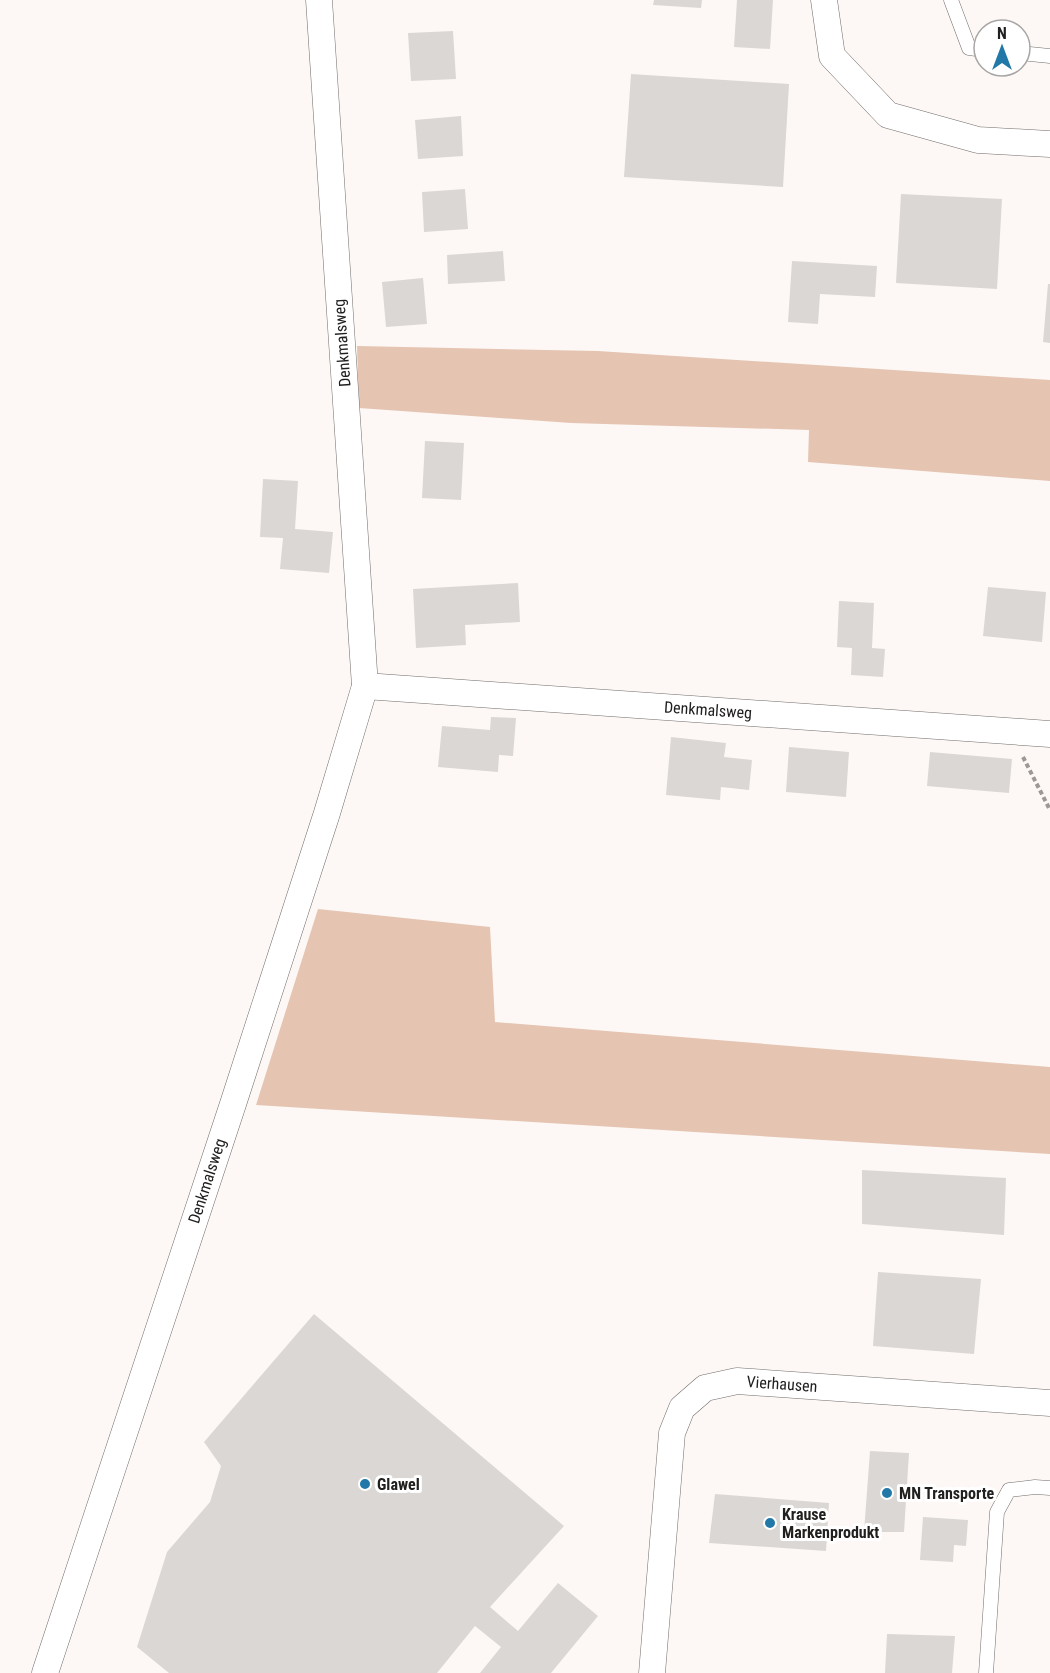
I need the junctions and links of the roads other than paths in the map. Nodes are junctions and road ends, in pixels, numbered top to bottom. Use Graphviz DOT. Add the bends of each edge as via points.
graph roads {
  1 [pos="319,0"];
  2 [pos="824,0"];
  3 [pos="951,0"];
  4 [pos="972,48"];
  5 [pos="1032,54"];
  6 [pos="1050,56"];
  7 [pos="1050,144"];
  8 [pos="365,686"];
  9 [pos="1050,734"];
  10 [pos="1050,1404"];
  11 [pos="1050,1488"];
  12 [pos="45,1673"];
  13 [pos="652,1673"];
  14 [pos="987,1673"];
  1 -- 8 [label="street, Denkmalsweg"];
  2 -- 7 [label="street" via="832,56 888,115 978,140"];
  3 -- 4 [label="lane"];
  5 -- 6 [label="lane"];
  8 -- 9 [label="street, Denkmalsweg"];
  8 -- 12 [label="street, Denkmalsweg" via="233,1104"];
  10 -- 13 [label="street, Vierhausen" via="737,1381 705,1388 682,1408 672,1433"];
  11 -- 14 [label="lane" via="1009,1490 997,1512"];
}
